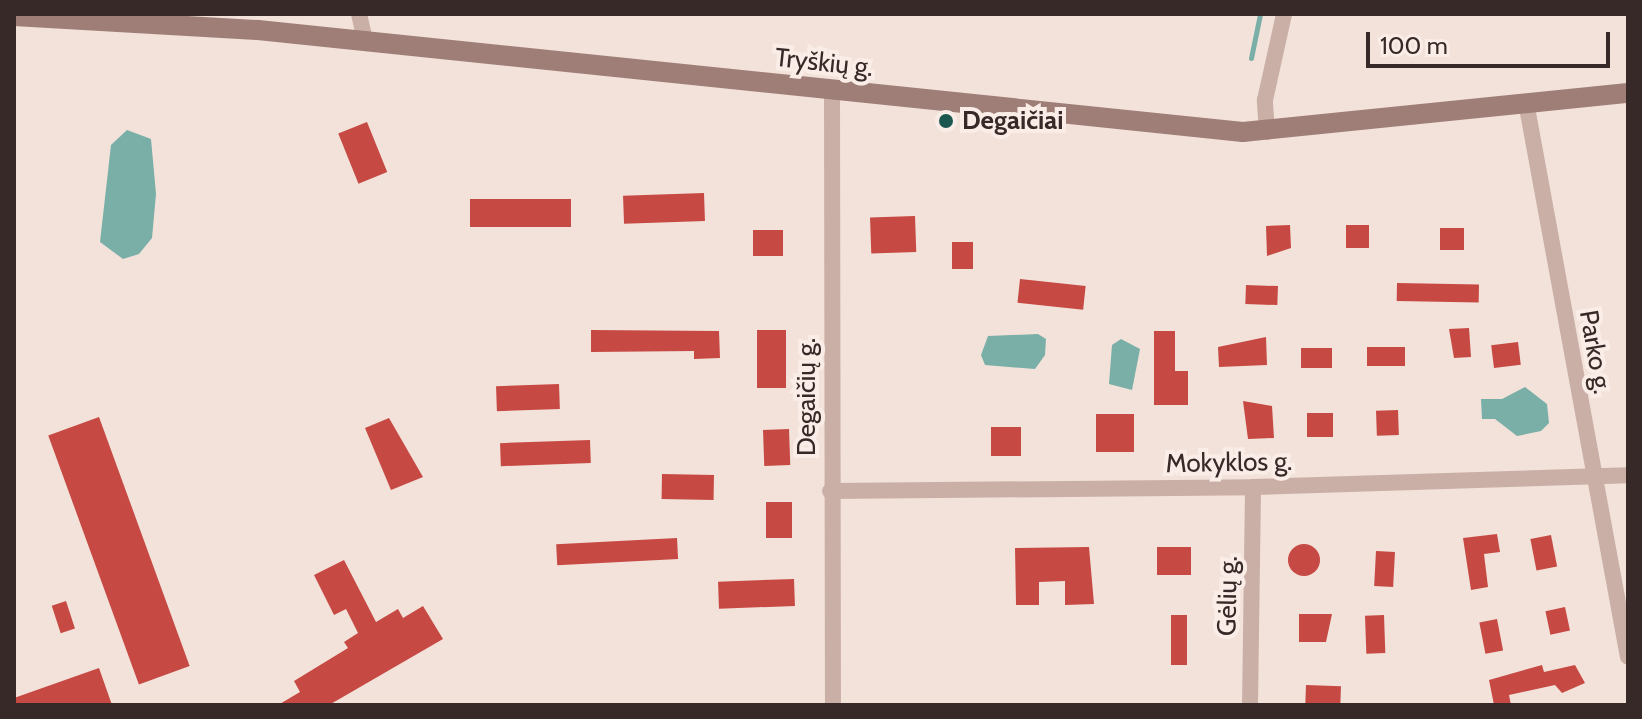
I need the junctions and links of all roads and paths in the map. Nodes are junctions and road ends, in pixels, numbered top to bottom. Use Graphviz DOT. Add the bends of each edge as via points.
graph roads {
  1 [pos="359,14"];
  2 [pos="1284,14"];
  3 [pos="14,16"];
  4 [pos="365,40"];
  5 [pos="832,90"];
  6 [pos="1628,93"];
  7 [pos="1526,102"];
  8 [pos="1267,132"];
  9 [pos="1628,475"];
  10 [pos="1594,480"];
  11 [pos="1253,487"];
  12 [pos="830,491"];
  13 [pos="1628,657"];
  14 [pos="833,705"];
  15 [pos="1250,705"];
  1 -- 4 [label="street"];
  2 -- 8 [label="street" via="1265,100"];
  3 -- 4 [label="main road, Tryškių g."];
  4 -- 5 [label="main road, Tryškių g."];
  5 -- 8 [label="main road, Tryškių g."];
  5 -- 12 [label="street, Degaičių g."];
  6 -- 7 [label="main road, Tryškių g."];
  7 -- 8 [label="main road, Tryškių g."];
  7 -- 10 [label="street, Parko g."];
  9 -- 10 [label="street, Mokyklos g."];
  10 -- 11 [label="street, Mokyklos g."];
  10 -- 13 [label="street, Parko g."];
  11 -- 12 [label="street, Mokyklos g."];
  11 -- 15 [label="street, Gėlių g."];
  12 -- 14 [label="street, Degaičių g."];
}
